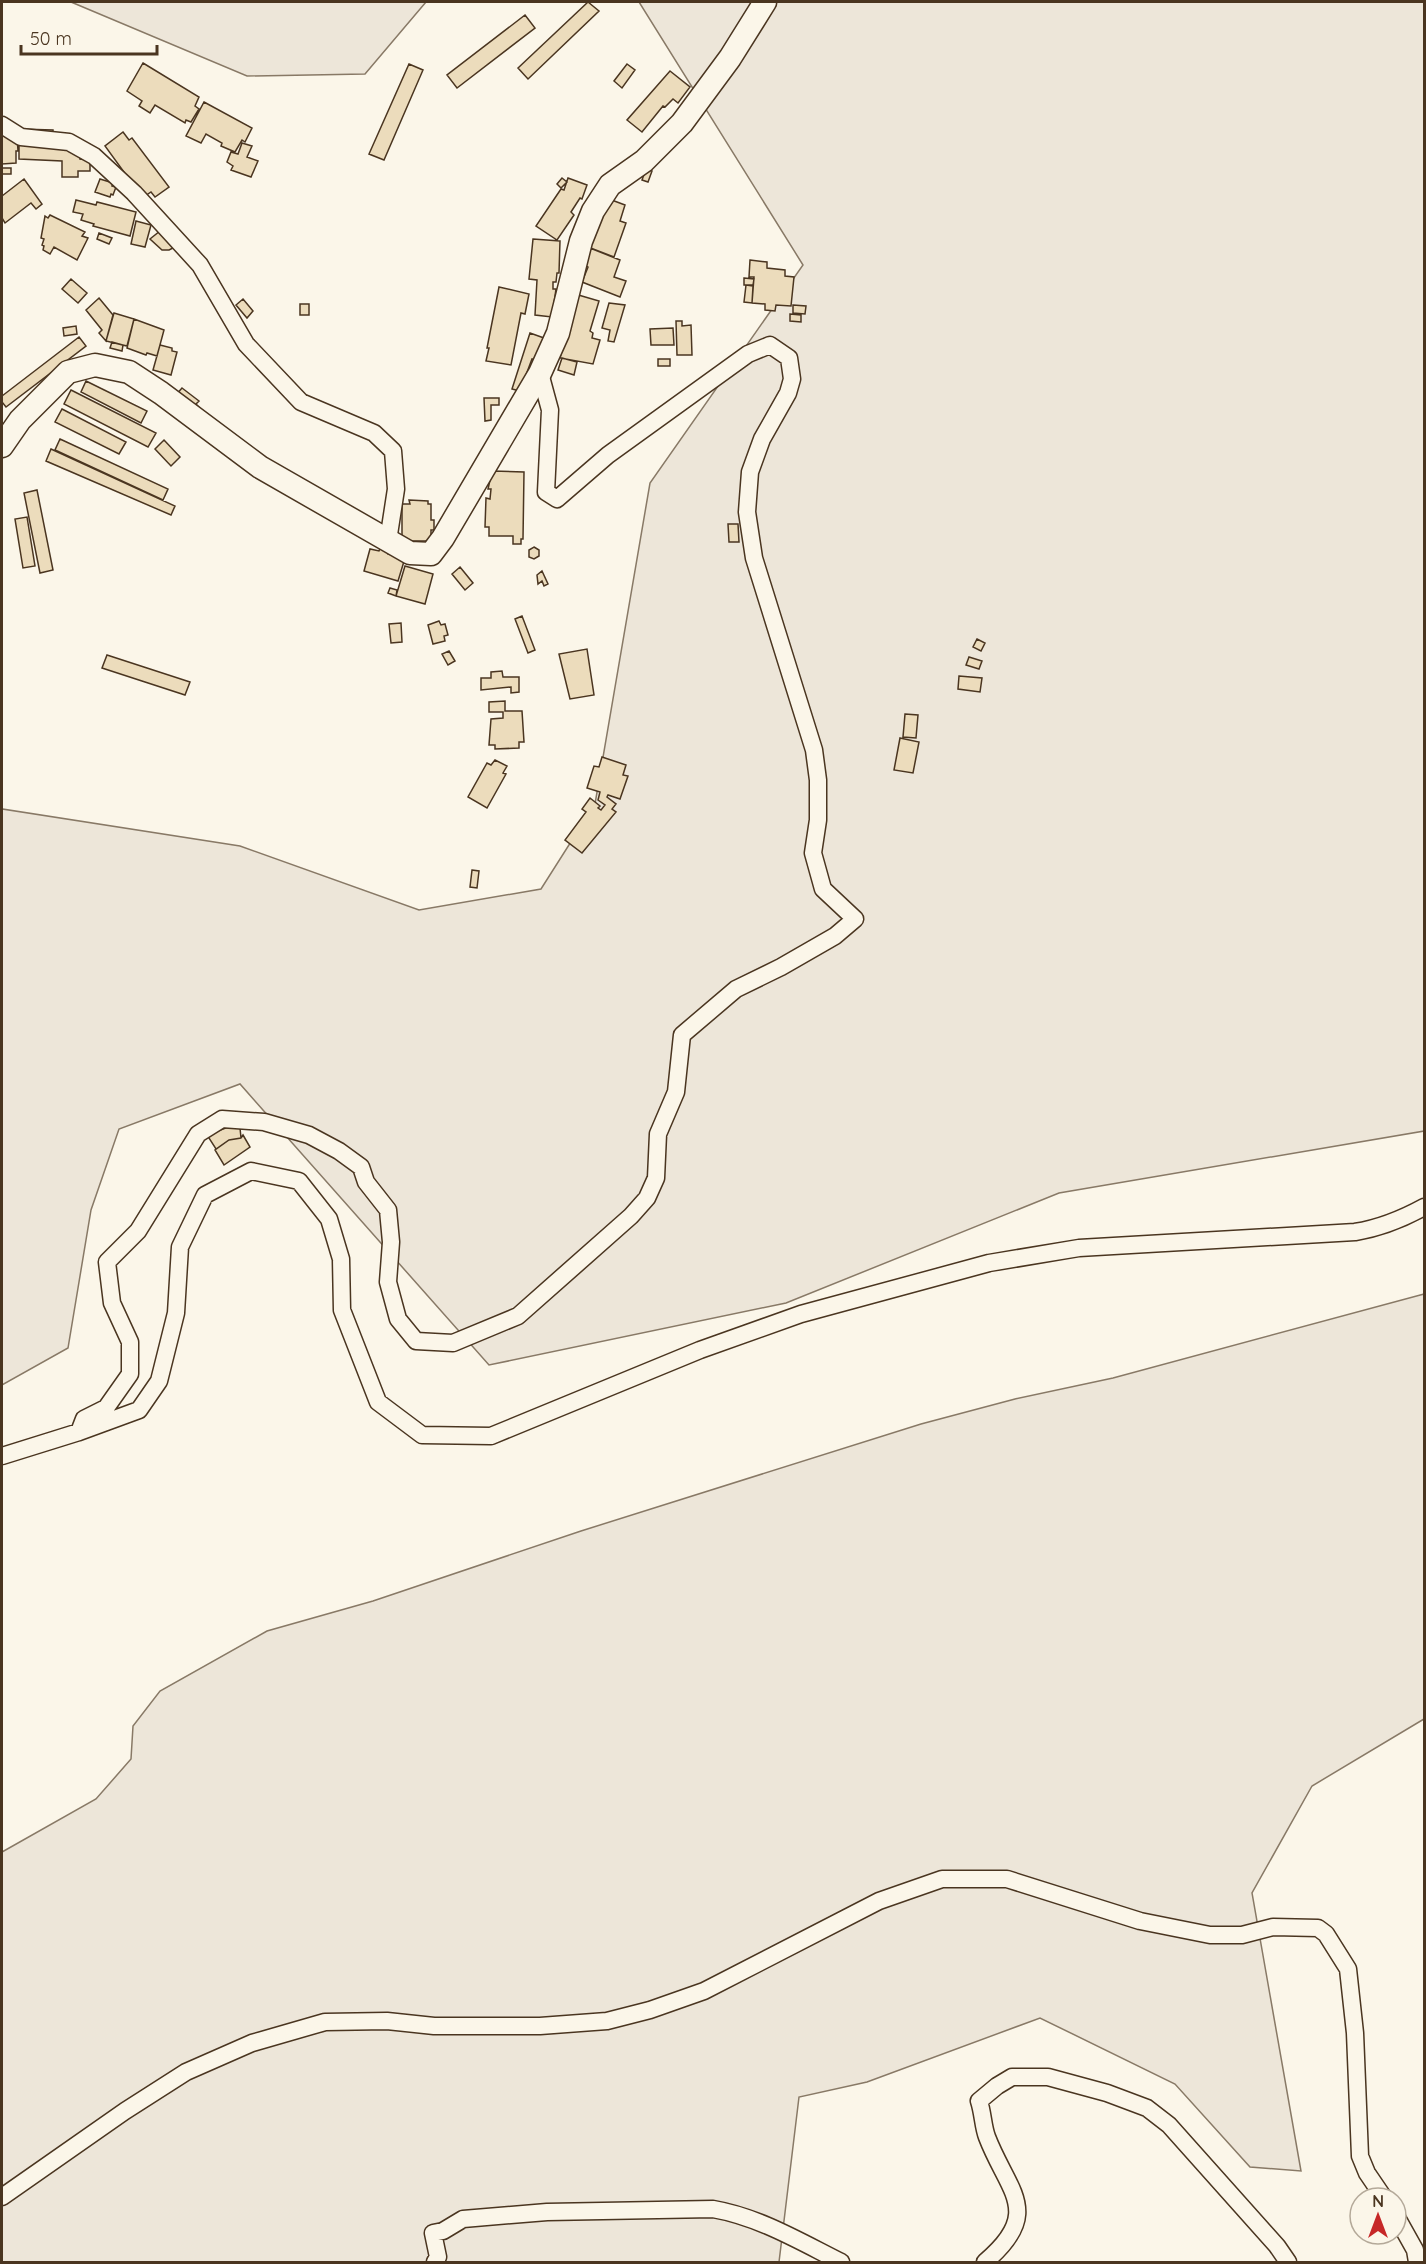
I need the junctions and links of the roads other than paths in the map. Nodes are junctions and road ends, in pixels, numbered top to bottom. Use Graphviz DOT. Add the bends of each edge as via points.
graph roads {
  1 [pos="765,2"];
  2 [pos="2,125"];
  3 [pos="540,373"];
  4 [pos="2,446"];
  5 [pos="388,541"];
  6 [pos="1425,1207"];
  7 [pos="79,1432"];
  8 [pos="2,1456"];
  9 [pos="1376,2186"];
  10 [pos="2,2197"];
  11 [pos="1408,2237"];
  12 [pos="435,2262"];
  13 [pos="840,2262"];
  14 [pos="985,2262"];
  15 [pos="1288,2262"];
  16 [pos="1417,2262"];
  1 -- 3 [label="main road" via="682,123 644,161 610,185 592,211 558,333"];
  2 -- 5 [label="street" via="21,137 69,142 94,156 200,265 246,344 301,402 374,433 393,451 396,489"];
  3 -- 5 [label="main road" via="431,554 410,553"];
  3 -- 7 [label="street" via="550,410 546,492 557,499 608,455 748,354 770,345 789,358 792,379 750,472 747,512 754,558 814,750 818,780 815,862 823,889 855,919 835,936 736,989 682,1035 676,1092 658,1134 656,1178 647,1198 518,1316 453,1343 416,1341 398,1319 388,1282 388,1210 366,1182 361,1167 309,1135 264,1122 222,1119 198,1134 138,1231 107,1262 112,1304 130,1342 130,1374 106,1408 84,1419"];
  4 -- 5 [label="main road" via="20,420 68,372 95,365 129,372 260,467"];
  6 -- 7 [label="street" via="1375,1229 1355,1232 1079,1248 989,1263 801,1314 700,1350 491,1436 422,1434 378,1402 342,1310 341,1259 329,1219 299,1181 251,1172 205,1196 180,1247 176,1313 159,1381 139,1410"];
  7 -- 8 [label="street"];
  9 -- 10 [label="street" via="1360,2156 1348,1969 1318,1928 1273,1927 1242,1935 1210,1935 1140,1921 1006,1879 942,1879 879,1901 704,1992 607,2021 540,2026 325,2022 252,2043 186,2072"];
  11 -- 16 [label="street"];
  12 -- 13 [label="street" via="438,2257 433,2233 463,2219 547,2212 713,2209 769,2226"];
  14 -- 15 [label="street" via="998,2252 1015,2228 1018,2216 1014,2190 986,2135 979,2101 1012,2077 1048,2077 1107,2092 1147,2108 1169,2125"];
}
